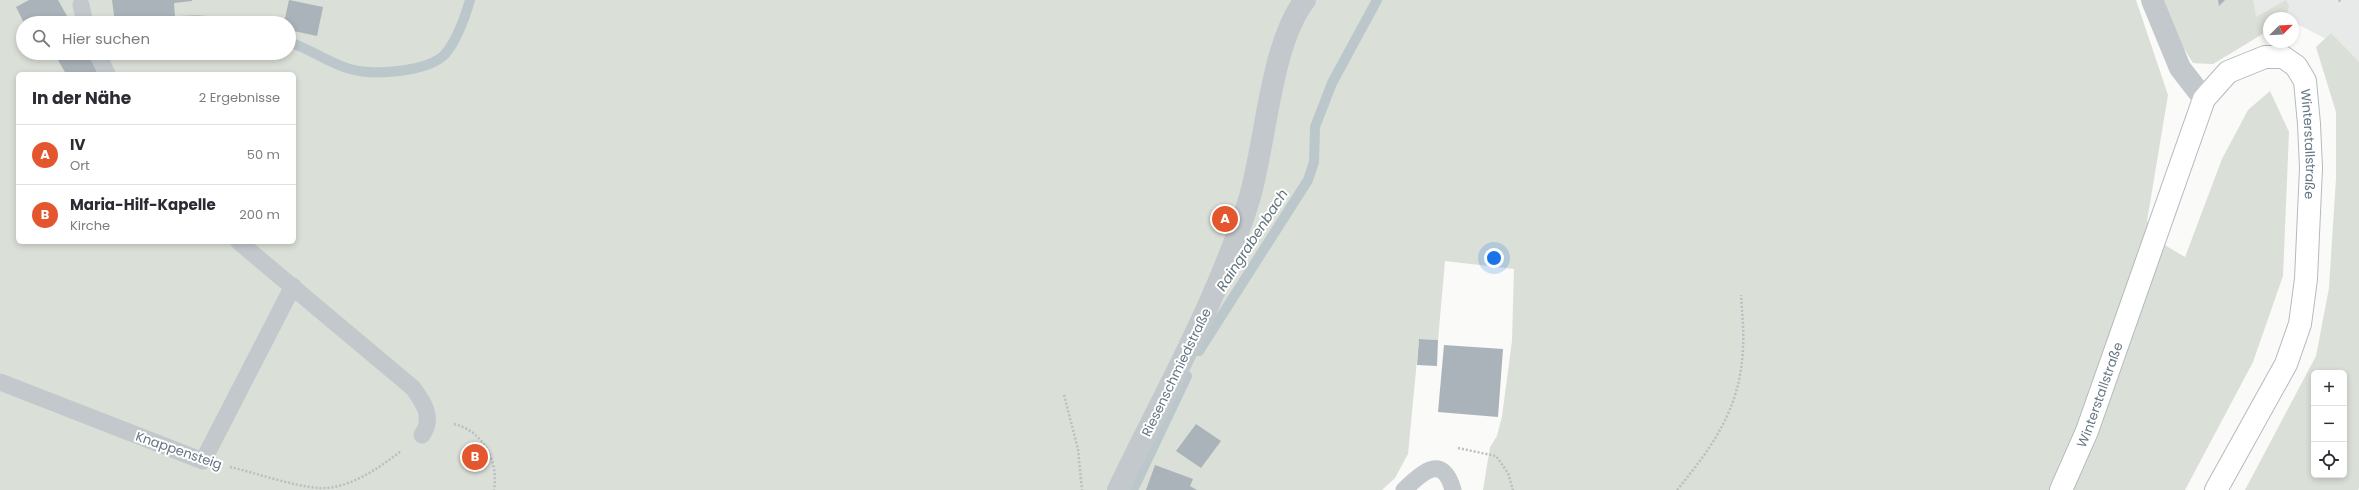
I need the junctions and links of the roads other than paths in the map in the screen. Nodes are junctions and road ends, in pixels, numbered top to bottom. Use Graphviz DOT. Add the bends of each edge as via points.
graph roads {
  1 [pos="1305,0"];
  2 [pos="2152,0"];
  3 [pos="81,5"];
  4 [pos="83,16"];
  5 [pos="100,60"];
  6 [pos="106,72"];
  7 [pos="2204,99"];
  8 [pos="241,244"];
  9 [pos="293,286"];
  10 [pos="0,382"];
  11 [pos="422,435"];
  12 [pos="1118,490"];
  13 [pos="1404,490"];
  14 [pos="1453,490"];
  15 [pos="2061,490"];
  16 [pos="2216,490"];
  1 -- 12 [label="street, Riesenschmiedstraße" via="1298,9 1285,43 1274,80 1249,200 1218,287"];
  2 -- 7 [label="street" via="2180,68"];
  3 -- 4 [label="lane"];
  5 -- 6 [label="lane"];
  7 -- 15 [label="street, Winterstallstraße" via="2087,431"];
  7 -- 16 [label="street, Winterstallstraße" via="2228,72 2266,57 2283,57 2296,66 2305,81 2310,153 2306,279 2300,324 2286,364"];
  8 -- 9 [label="lane"];
  9 -- 10 [label="lane, Knappensteig" via="203,461"];
  9 -- 11 [label="lane" via="413,388 423,402 428,416 427,428"];
  13 -- 14 [label="lane" via="1422,472 1431,468 1446,473"];
}
